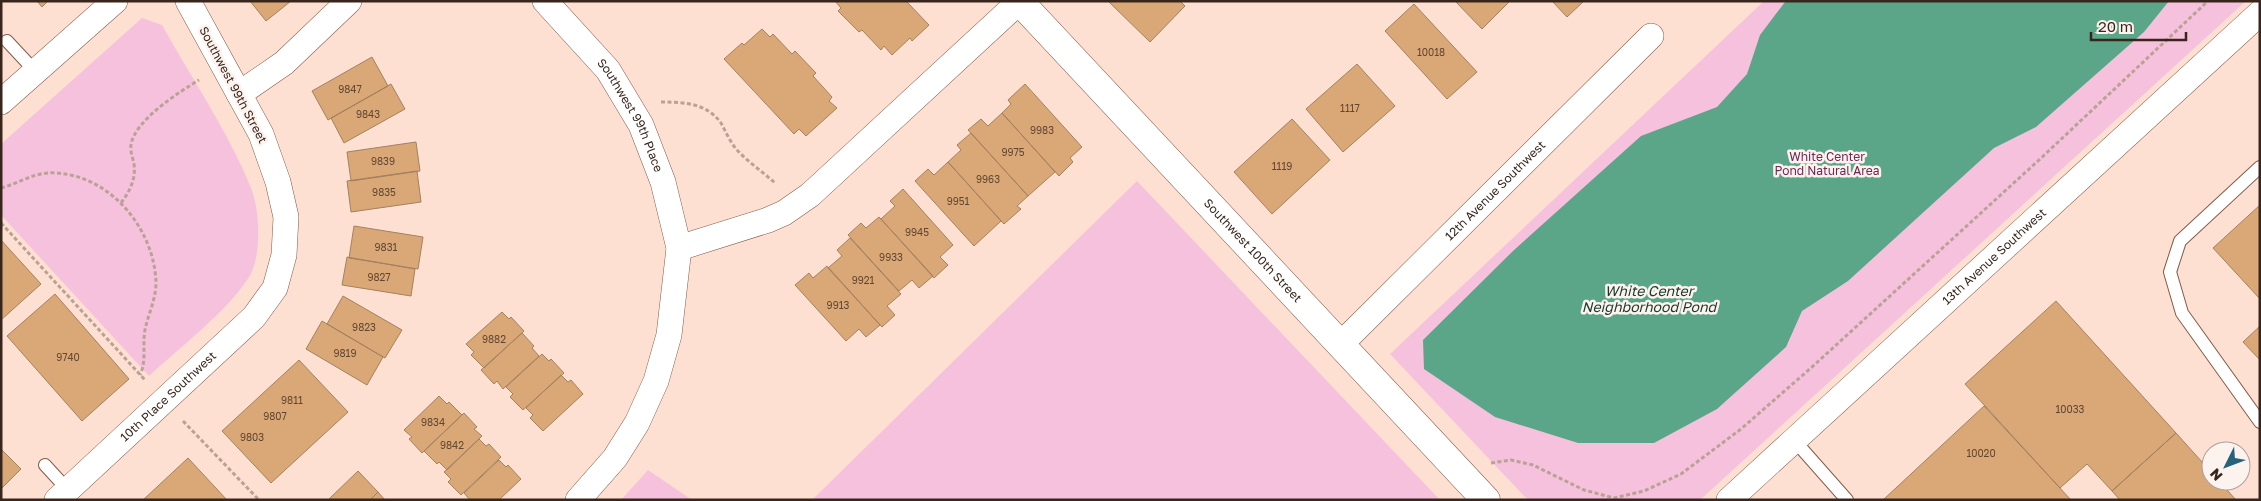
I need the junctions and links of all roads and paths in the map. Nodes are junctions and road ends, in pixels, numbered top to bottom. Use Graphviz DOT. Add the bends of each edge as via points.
graph roads {
  1 [pos="115,1"];
  2 [pos="188,1"];
  3 [pos="349,1"];
  4 [pos="545,1"];
  5 [pos="1019,1"];
  6 [pos="2208,1"];
  7 [pos="2260,13"];
  8 [pos="1651,36"];
  9 [pos="7,41"];
  10 [pos="35,71"];
  11 [pos="204,77"];
  12 [pos="239,94"];
  13 [pos="1,102"];
  14 [pos="660,102"];
  15 [pos="2260,167"];
  16 [pos="1,188"];
  17 [pos="781,189"];
  18 [pos="121,202"];
  19 [pos="1,223"];
  20 [pos="680,248"];
  21 [pos="275,288"];
  22 [pos="1340,346"];
  23 [pos="179,416"];
  24 [pos="2260,422"];
  25 [pos="1794,440"];
  26 [pos="45,465"];
  27 [pos="1485,466"];
  28 [pos="62,495"];
  29 [pos="259,500"];
  30 [pos="578,500"];
  31 [pos="1486,500"];
  32 [pos="1729,500"];
  33 [pos="1847,500"];
  1 -- 10 [label="street"];
  2 -- 12 [label="street, Southwest 99th Street"];
  3 -- 12 [label="street" via="284,63"];
  4 -- 20 [label="street, Southwest 99th Place" via="608,70 641,125 663,182"];
  5 -- 20 [label="street" via="810,195 768,220"];
  5 -- 22 [label="street, Southwest 100th Street"];
  6 -- 27 [label="path" via="1812,367 1741,429 1681,474 1644,492 1614,498 1584,490 1533,465 1511,460"];
  7 -- 25 [label="street, 13th Avenue Southwest"];
  8 -- 22 [label="street, 12th Avenue Southwest"];
  9 -- 10 [label="lane"];
  10 -- 13 [label="street"];
  11 -- 18 [label="path" via="159,109 134,134 131,144 133,182"];
  12 -- 21 [label="street, Southwest 99th Street" via="261,134 286,217 284,255"];
  14 -- 17 [label="path" via="697,105 710,112 737,149"];
  15 -- 24 [label="lane" via="2180,241 2170,272 2182,313"];
  16 -- 18 [label="path" via="35,175 56,173 86,181"];
  18 -- 19 [label="path" via="146,239 156,282 154,304 145,330 145,359 140,375"];
  20 -- 30 [label="street" via="669,335 656,381 637,423 615,458"];
  21 -- 28 [label="street, 10th Place Southwest" via="254,317"];
  22 -- 31 [label="street, Southwest 100th Street"];
  23 -- 29 [label="path"];
  25 -- 32 [label="street, 13th Avenue Southwest"];
  25 -- 33 [label="lane"];
  26 -- 28 [label="lane"];
}
